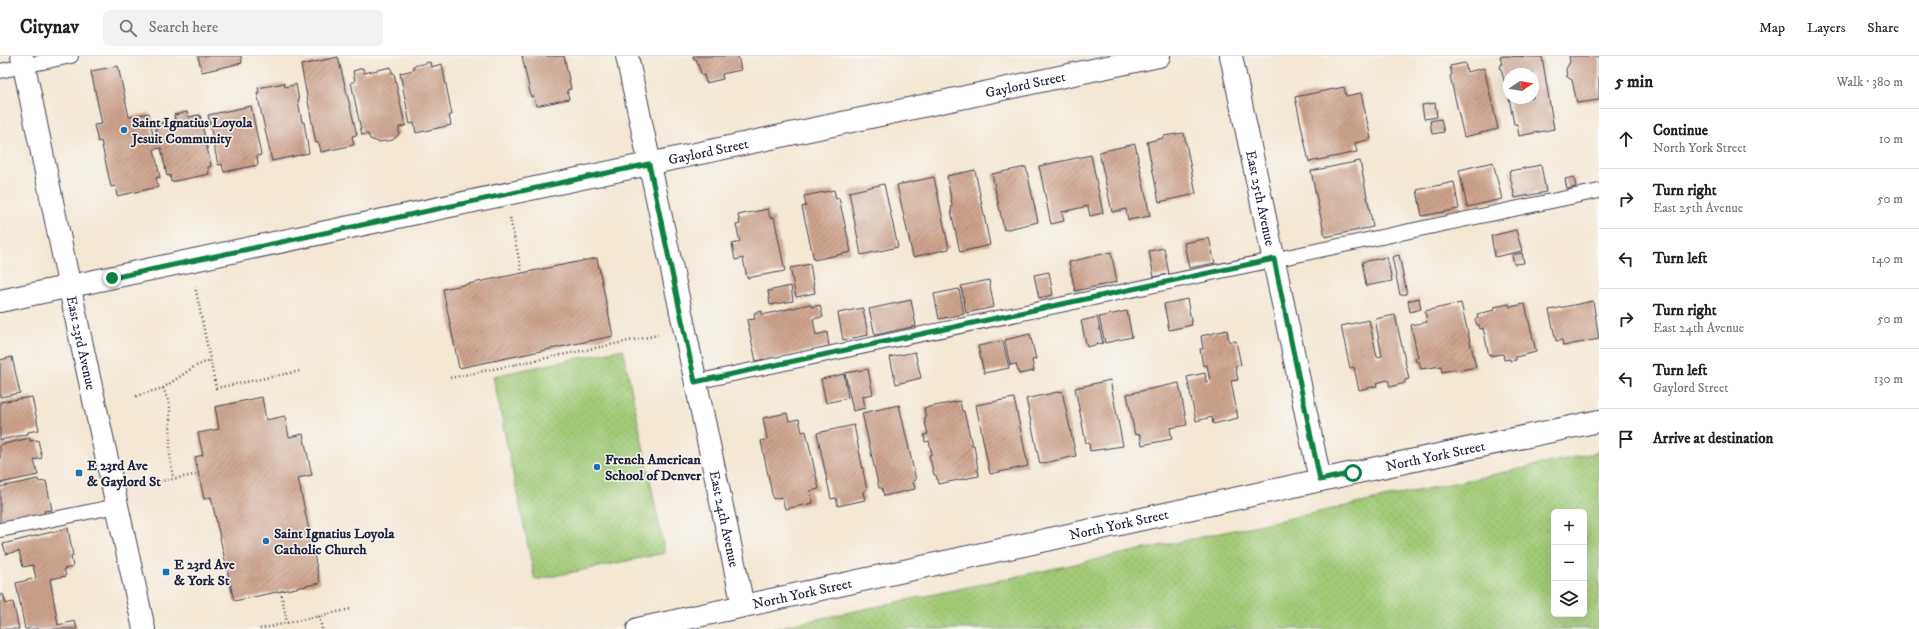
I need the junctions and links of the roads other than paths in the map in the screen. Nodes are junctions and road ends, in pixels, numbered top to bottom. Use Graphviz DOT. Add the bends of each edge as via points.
graph roads {
  1 [pos="71,56"];
  2 [pos="627,56"];
  3 [pos="1159,56"];
  4 [pos="1231,56"];
  5 [pos="23,61"];
  6 [pos="0,71"];
  7 [pos="649,164"];
  8 [pos="1599,191"];
  9 [pos="1274,259"];
  10 [pos="70,286"];
  11 [pos="0,301"];
  12 [pos="695,382"];
  13 [pos="1599,421"];
  14 [pos="1320,480"];
  15 [pos="117,506"];
  16 [pos="0,530"];
  17 [pos="743,606"];
  18 [pos="144,629"];
  19 [pos="638,629"];
  1 -- 5 [label="lane"];
  2 -- 7 [label="street, East 24th Avenue"];
  3 -- 7 [label="street, Gaylord Street"];
  4 -- 9 [label="street, East 25th Avenue"];
  5 -- 6 [label="lane"];
  5 -- 10 [label="street, East 23rd Avenue"];
  7 -- 10 [label="street, Gaylord Street"];
  7 -- 12 [label="street, East 24th Avenue"];
  8 -- 9 [label="lane"];
  9 -- 12 [label="lane"];
  9 -- 14 [label="street, East 25th Avenue"];
  10 -- 11 [label="street, Gaylord Street"];
  10 -- 15 [label="street, East 23rd Avenue"];
  12 -- 17 [label="street, East 24th Avenue"];
  13 -- 14 [label="street, North York Street"];
  14 -- 17 [label="street, North York Street"];
  15 -- 16 [label="lane"];
  15 -- 18 [label="street, East 23rd Avenue"];
  17 -- 19 [label="street, North York Street"];
}
